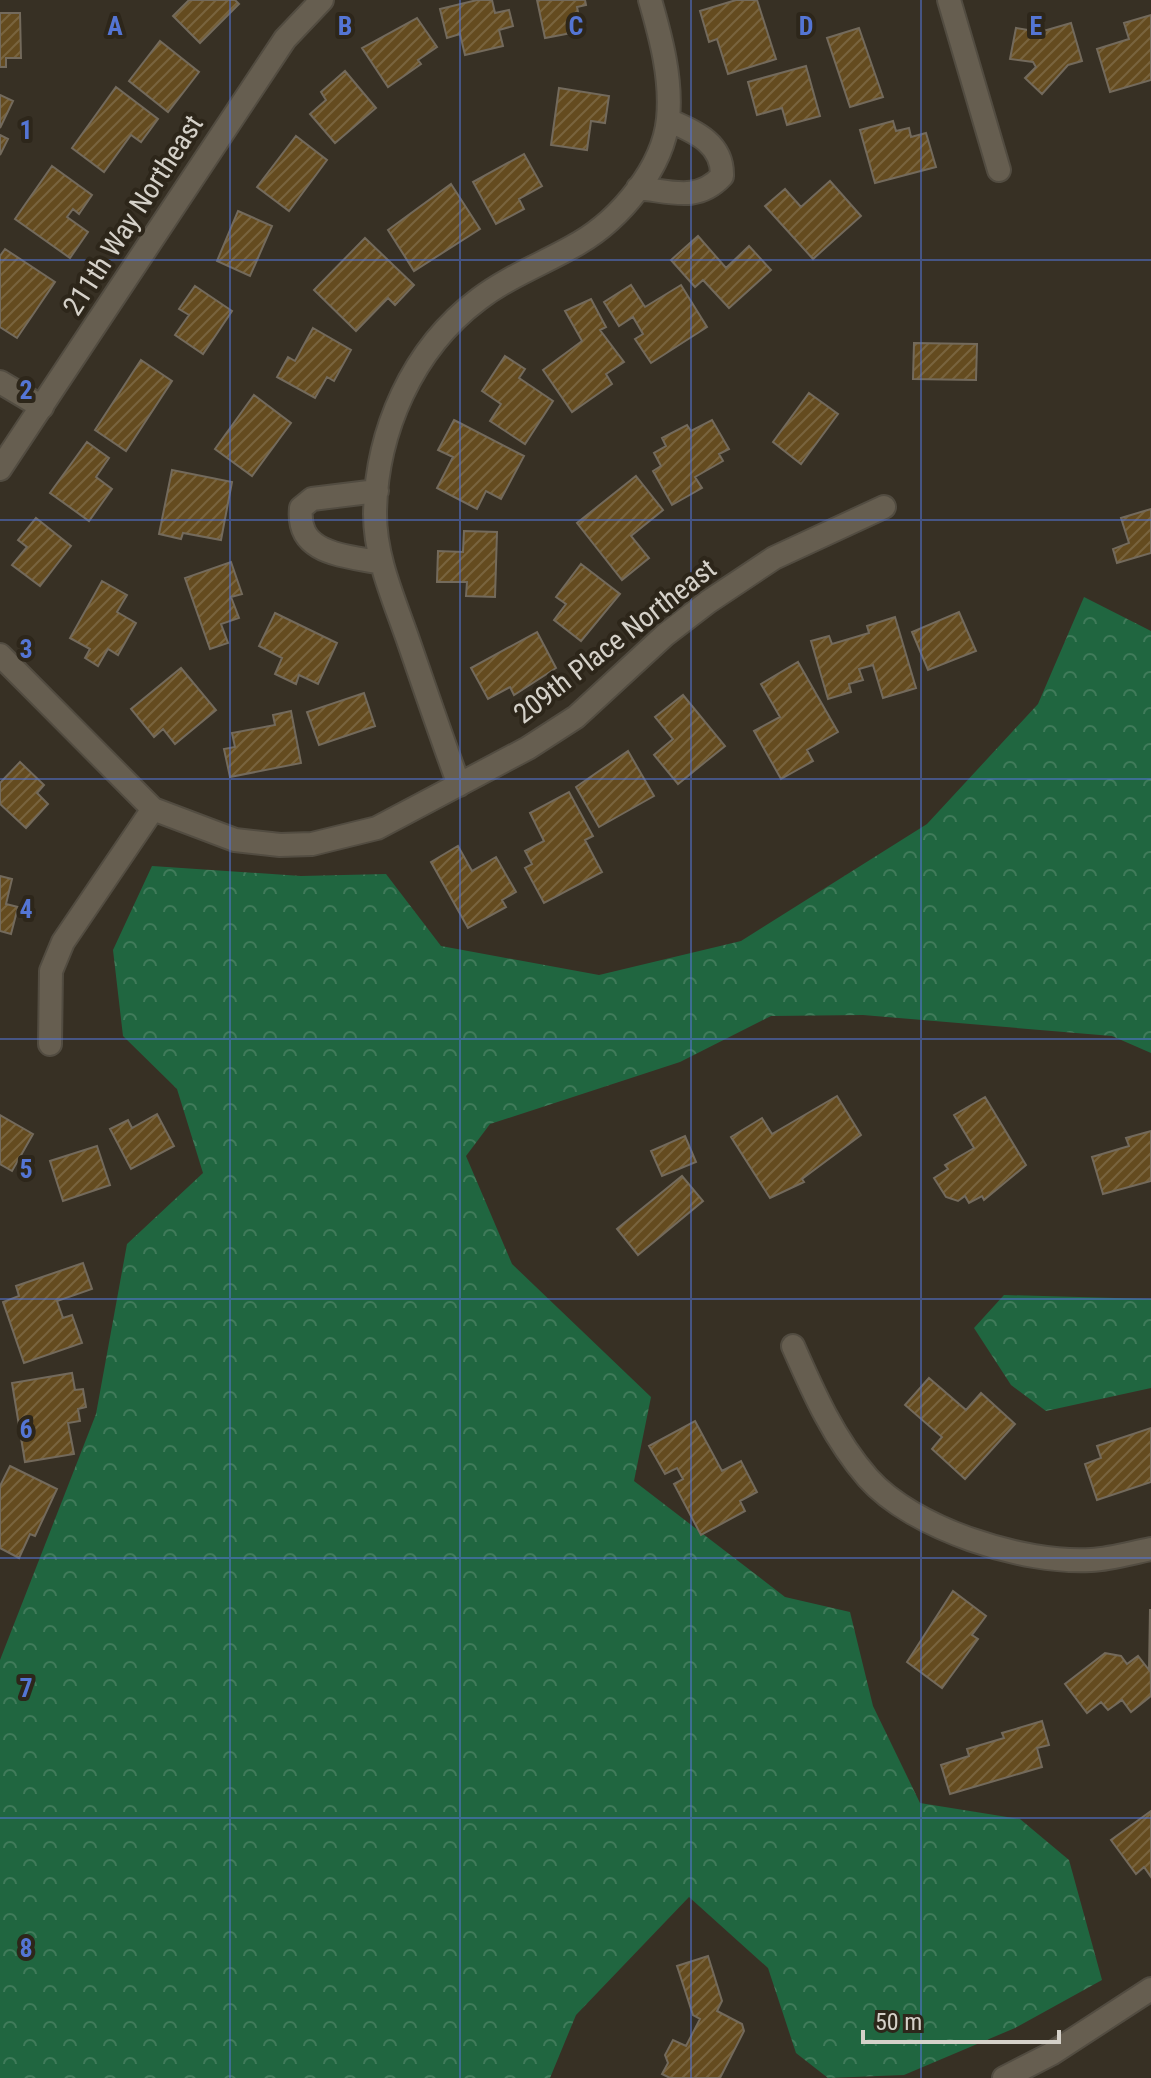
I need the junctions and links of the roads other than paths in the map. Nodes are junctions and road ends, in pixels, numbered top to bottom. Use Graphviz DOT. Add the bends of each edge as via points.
graph roads {
  1 [pos="322,0"];
  2 [pos="650,0"];
  3 [pos="949,0"];
  4 [pos="668,120"];
  5 [pos="999,170"];
  6 [pos="638,188"];
  7 [pos="0,382"];
  8 [pos="42,407"];
  9 [pos="0,469"];
  10 [pos="377,491"];
  11 [pos="884,507"];
  12 [pos="381,563"];
  13 [pos="0,655"];
  14 [pos="459,785"];
  15 [pos="153,809"];
  16 [pos="50,1044"];
  17 [pos="793,1346"];
  18 [pos="1151,1549"];
  19 [pos="1151,1989"];
  20 [pos="1004,2078"];
  1 -- 8 [label="street, 211th Way Northeast" via="285,39"];
  2 -- 4 [label="street" via="667,77"];
  3 -- 5 [label="street"];
  4 -- 6 [label="street"];
  4 -- 6 [label="street" via="717,150 722,176 696,194"];
  6 -- 10 [label="street" via="613,219 481,297 422,354 399,401 379,464"];
  7 -- 8 [label="street"];
  8 -- 9 [label="street, 211th Way Northeast"];
  10 -- 12 [label="street"];
  10 -- 12 [label="street" via="312,499 301,508 300,521 316,548"];
  11 -- 14 [label="street, 209th Place Northeast" via="761,567 665,635 576,717"];
  12 -- 14 [label="street"];
  13 -- 15 [label="street"];
  14 -- 15 [label="street, 209th Place Northeast" via="377,828 312,844 235,840"];
  15 -- 16 [label="street" via="63,942 51,971"];
  17 -- 18 [label="street" via="839,1442 871,1481 907,1509 957,1533 1052,1559 1092,1560"];
  19 -- 20 [label="street"];
}
